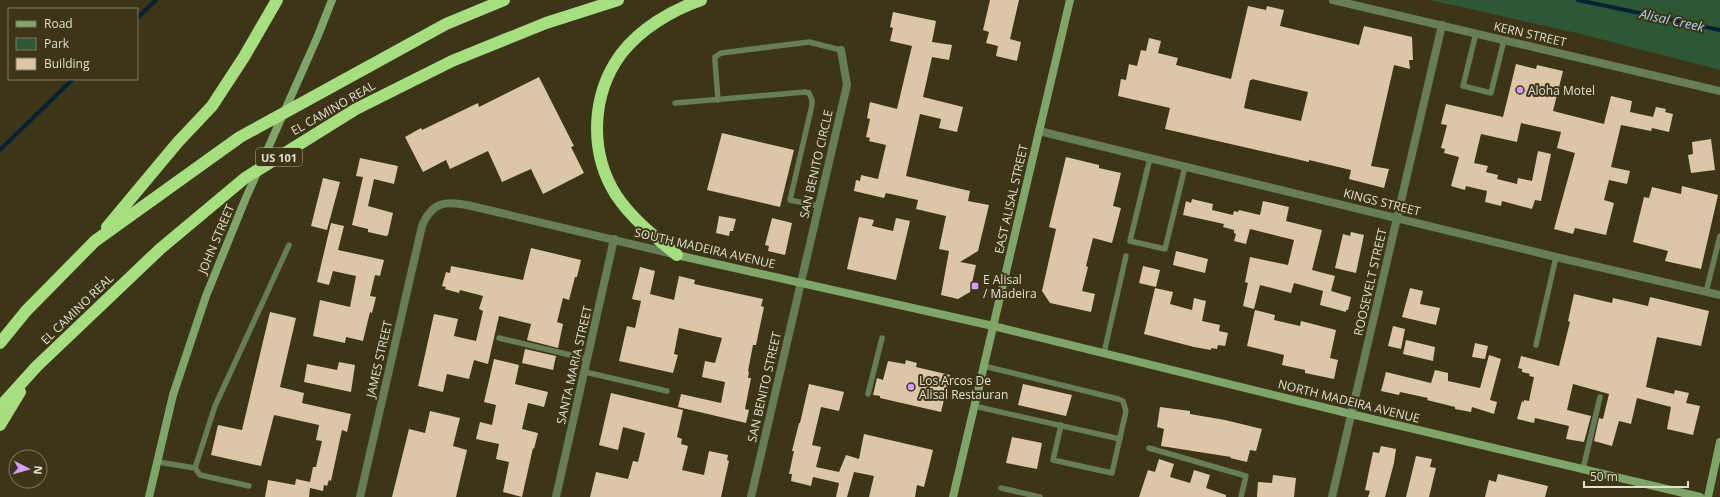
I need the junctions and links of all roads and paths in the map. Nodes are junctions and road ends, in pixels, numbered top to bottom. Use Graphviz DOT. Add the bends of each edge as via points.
graph roads {
  1 [pos="277,0"];
  2 [pos="332,0"];
  3 [pos="504,0"];
  4 [pos="618,0"];
  5 [pos="701,0"];
  6 [pos="1070,0"];
  7 [pos="1334,0"];
  8 [pos="1442,25"];
  9 [pos="1476,34"];
  10 [pos="1504,40"];
  11 [pos="841,50"];
  12 [pos="1720,91"];
  13 [pos="718,100"];
  14 [pos="675,103"];
  15 [pos="1039,131"];
  16 [pos="1150,158"];
  17 [pos="1185,167"];
  18 [pos="818,206"];
  19 [pos="1397,218"];
  20 [pos="422,226"];
  21 [pos="1720,236"];
  22 [pos="614,239"];
  23 [pos="95,241"];
  24 [pos="289,245"];
  25 [pos="677,255"];
  26 [pos="1126,256"];
  27 [pos="1556,257"];
  28 [pos="801,283"];
  29 [pos="1706,292"];
  30 [pos="1720,295"];
  31 [pos="994,326"];
  32 [pos="498,338"];
  33 [pos="882,338"];
  34 [pos="0,343"];
  35 [pos="1536,345"];
  36 [pos="1104,353"];
  37 [pos="587,359"];
  38 [pos="984,366"];
  39 [pos="36,367"];
  40 [pos="584,372"];
  41 [pos="667,391"];
  42 [pos="868,394"];
  43 [pos="1600,397"];
  44 [pos="974,406"];
  45 [pos="0,407"];
  46 [pos="1351,414"];
  47 [pos="0,425"];
  48 [pos="1061,426"];
  49 [pos="1120,439"];
  50 [pos="1720,442"];
  51 [pos="1149,448"];
  52 [pos="158,462"];
  53 [pos="195,468"];
  54 [pos="1583,469"];
  55 [pos="249,486"];
  56 [pos="1001,488"];
  57 [pos="149,497"];
  58 [pos="360,497"];
  59 [pos="556,497"];
  60 [pos="751,497"];
  61 [pos="953,497"];
  62 [pos="1040,497"];
  63 [pos="1241,497"];
  64 [pos="1332,497"];
  65 [pos="1700,497"];
  66 [pos="1708,497"];
  1 -- 23 [label="highway" via="212,106 178,142"];
  2 -- 52 [label="main road, JOHN STREET" via="206,296 173,395"];
  3 -- 23 [label="highway, EL CAMINO REAL / US 101" via="446,24 240,137"];
  4 -- 39 [label="highway, EL CAMINO REAL / US 101" via="546,23 452,61 356,109 252,174 160,249"];
  5 -- 25 [label="highway" via="656,23 630,44 609,75 598,110 599,150 616,195 642,226"];
  6 -- 15 [label="main road, EAST ALISAL STREET"];
  7 -- 8 [label="street, KERN STREET"];
  8 -- 9 [label="street, KERN STREET"];
  8 -- 19 [label="street, ROOSEVELT STREET"];
  9 -- 10 [label="street, KERN STREET"];
  9 -- 10 [label="lane" via="1463,86 1491,93"];
  10 -- 12 [label="street, KERN STREET"];
  11 -- 13 [label="lane" via="809,42 721,52 715,61"];
  11 -- 18 [label="street, SAN BENITO CIRCLE" via="847,85"];
  13 -- 14 [label="lane"];
  13 -- 18 [label="lane" via="809,93 812,105 790,200"];
  15 -- 16 [label="street, KINGS STREET"];
  15 -- 31 [label="main road, EAST ALISAL STREET"];
  16 -- 17 [label="street, KINGS STREET"];
  16 -- 17 [label="lane" via="1130,241 1165,249"];
  17 -- 19 [label="street, KINGS STREET"];
  18 -- 28 [label="street, SAN BENITO CIRCLE"];
  19 -- 27 [label="street, KINGS STREET"];
  19 -- 46 [label="street, ROOSEVELT STREET"];
  20 -- 22 [label="street, SOUTH MADEIRA AVENUE" via="430,210 444,202 452,202"];
  20 -- 58 [label="street, JAMES STREET"];
  21 -- 29 [label="lane"];
  22 -- 25 [label="street, SOUTH MADEIRA AVENUE"];
  22 -- 37 [label="street, SANTA MARIA STREET"];
  23 -- 34 [label="highway, EL CAMINO REAL / US 101" via="26,310"];
  24 -- 53 [label="lane" via="215,406"];
  25 -- 28 [label="main road, SOUTH MADEIRA AVENUE"];
  26 -- 36 [label="lane"];
  27 -- 29 [label="street, KINGS STREET"];
  27 -- 35 [label="lane"];
  28 -- 31 [label="main road, SOUTH MADEIRA AVENUE"];
  28 -- 60 [label="street, SAN BENITO STREET"];
  29 -- 30 [label="street, KINGS STREET"];
  31 -- 36 [label="main road, NORTH MADEIRA AVENUE"];
  31 -- 38 [label="main road, EAST ALISAL STREET"];
  32 -- 37 [label="lane"];
  33 -- 42 [label="lane"];
  36 -- 46 [label="main road, NORTH MADEIRA AVENUE"];
  37 -- 40 [label="street, SANTA MARIA STREET"];
  38 -- 44 [label="main road, EAST ALISAL STREET"];
  38 -- 49 [label="lane" via="1123,401 1126,411"];
  39 -- 45 [label="highway, EL CAMINO REAL / US 101"];
  39 -- 47 [label="highway"];
  40 -- 41 [label="lane"];
  40 -- 59 [label="street, SANTA MARIA STREET"];
  43 -- 54 [label="lane"];
  44 -- 48 [label="lane"];
  44 -- 61 [label="main road, EAST ALISAL STREET"];
  46 -- 54 [label="main road, NORTH MADEIRA AVENUE"];
  46 -- 64 [label="street, ROOSEVELT STREET"];
  48 -- 49 [label="lane"];
  48 -- 49 [label="lane" via="1053,460 1112,473"];
  50 -- 66 [label="main road"];
  51 -- 63 [label="lane" via="1246,476"];
  52 -- 53 [label="lane"];
  52 -- 57 [label="main road, JOHN STREET"];
  53 -- 55 [label="lane" via="200,474"];
  54 -- 65 [label="main road, NORTH MADEIRA AVENUE"];
  56 -- 62 [label="lane"];
}
